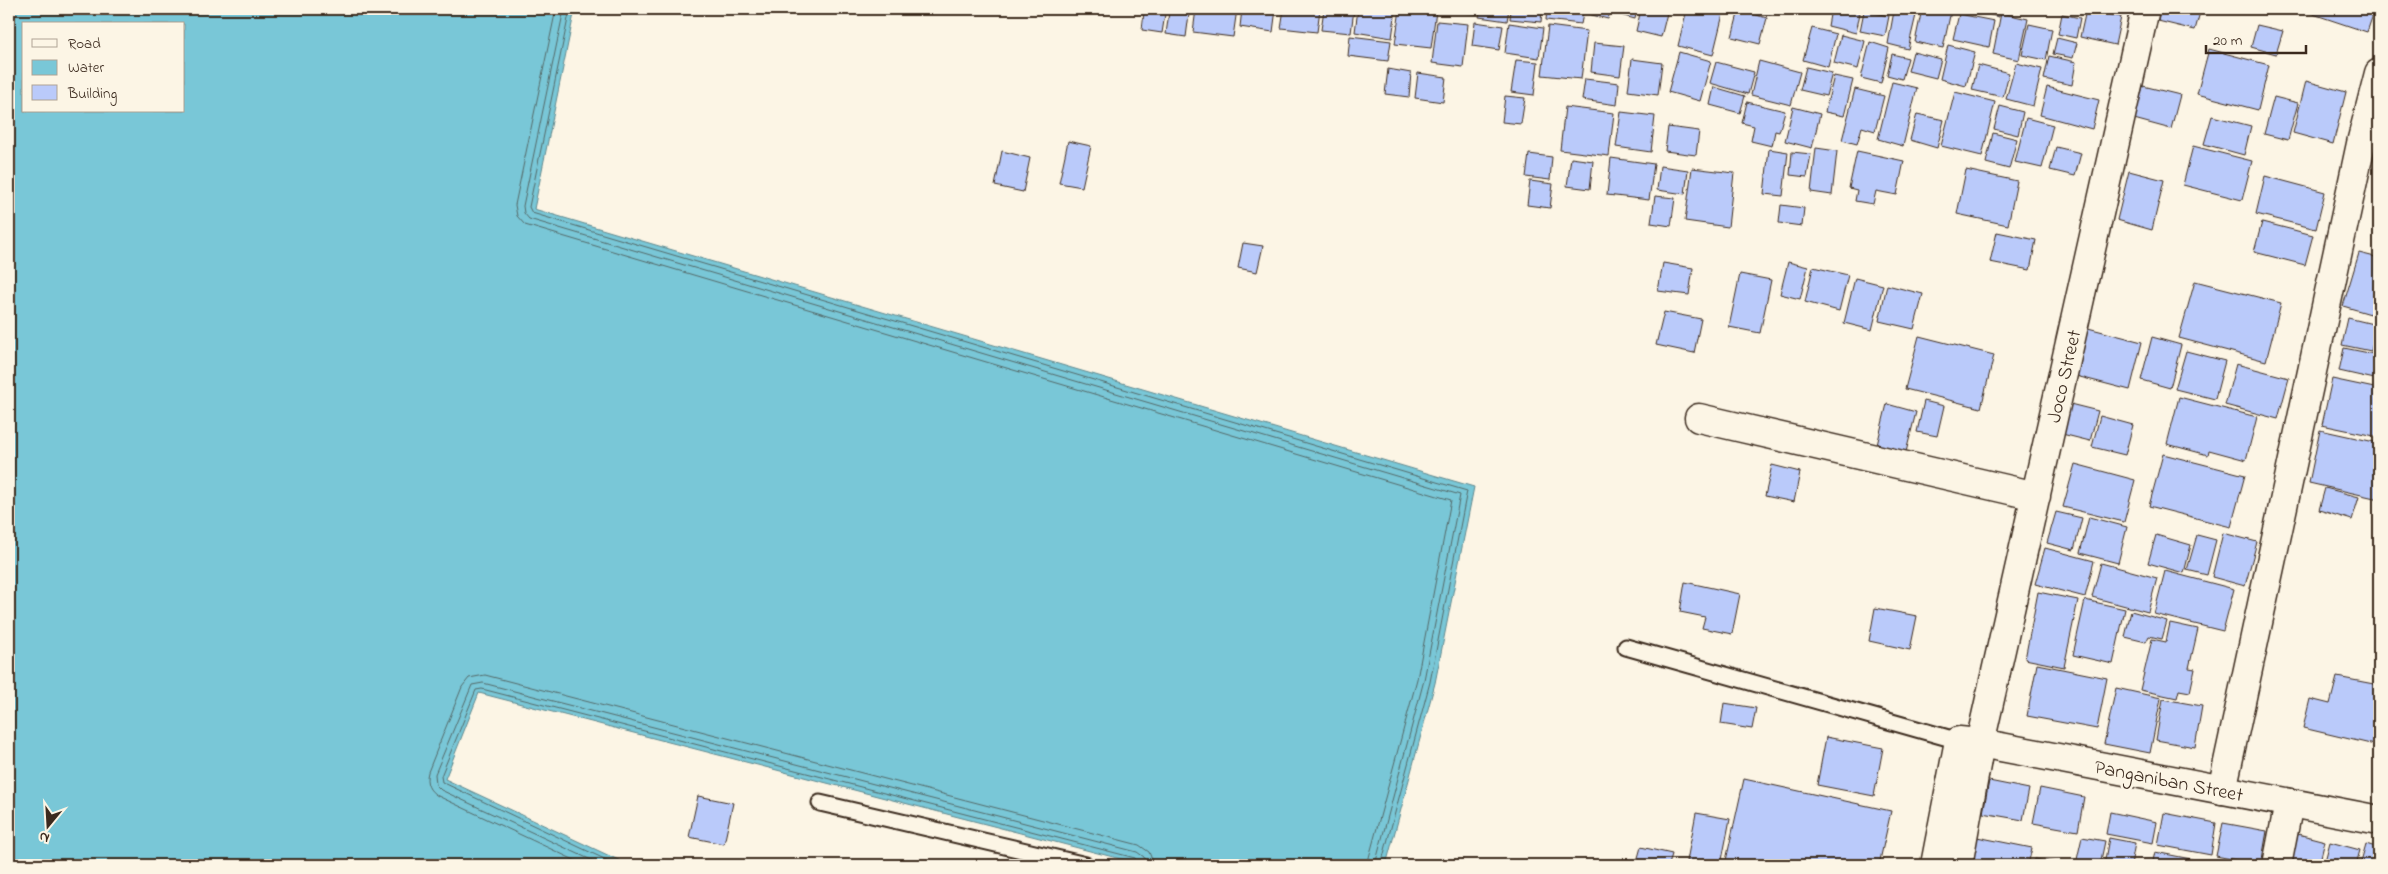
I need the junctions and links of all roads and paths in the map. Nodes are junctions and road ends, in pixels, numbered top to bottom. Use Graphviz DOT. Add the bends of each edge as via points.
graph roads {
  1 [pos="2146,9"];
  2 [pos="2379,73"];
  3 [pos="2373,119"];
  4 [pos="1699,418"];
  5 [pos="2036,496"];
  6 [pos="1626,647"];
  7 [pos="1969,742"];
  8 [pos="2222,790"];
  9 [pos="820,803"];
  10 [pos="2289,803"];
  11 [pos="2379,820"];
  12 [pos="1086,865"];
  13 [pos="1935,865"];
  14 [pos="1958,865"];
  15 [pos="2277,865"];
  1 -- 5 [label="street, Joco Street"];
  2 -- 3 [label="street"];
  3 -- 8 [label="street"];
  4 -- 5 [label="street"];
  5 -- 7 [label="street, Joco Street"];
  6 -- 7 [label="lane"];
  7 -- 8 [label="street, Panganiban Street"];
  7 -- 13 [label="street"];
  7 -- 14 [label="street"];
  8 -- 10 [label="street, Panganiban Street"];
  9 -- 12 [label="lane"];
  10 -- 11 [label="street, Panganiban Street"];
  10 -- 15 [label="street"];
}
